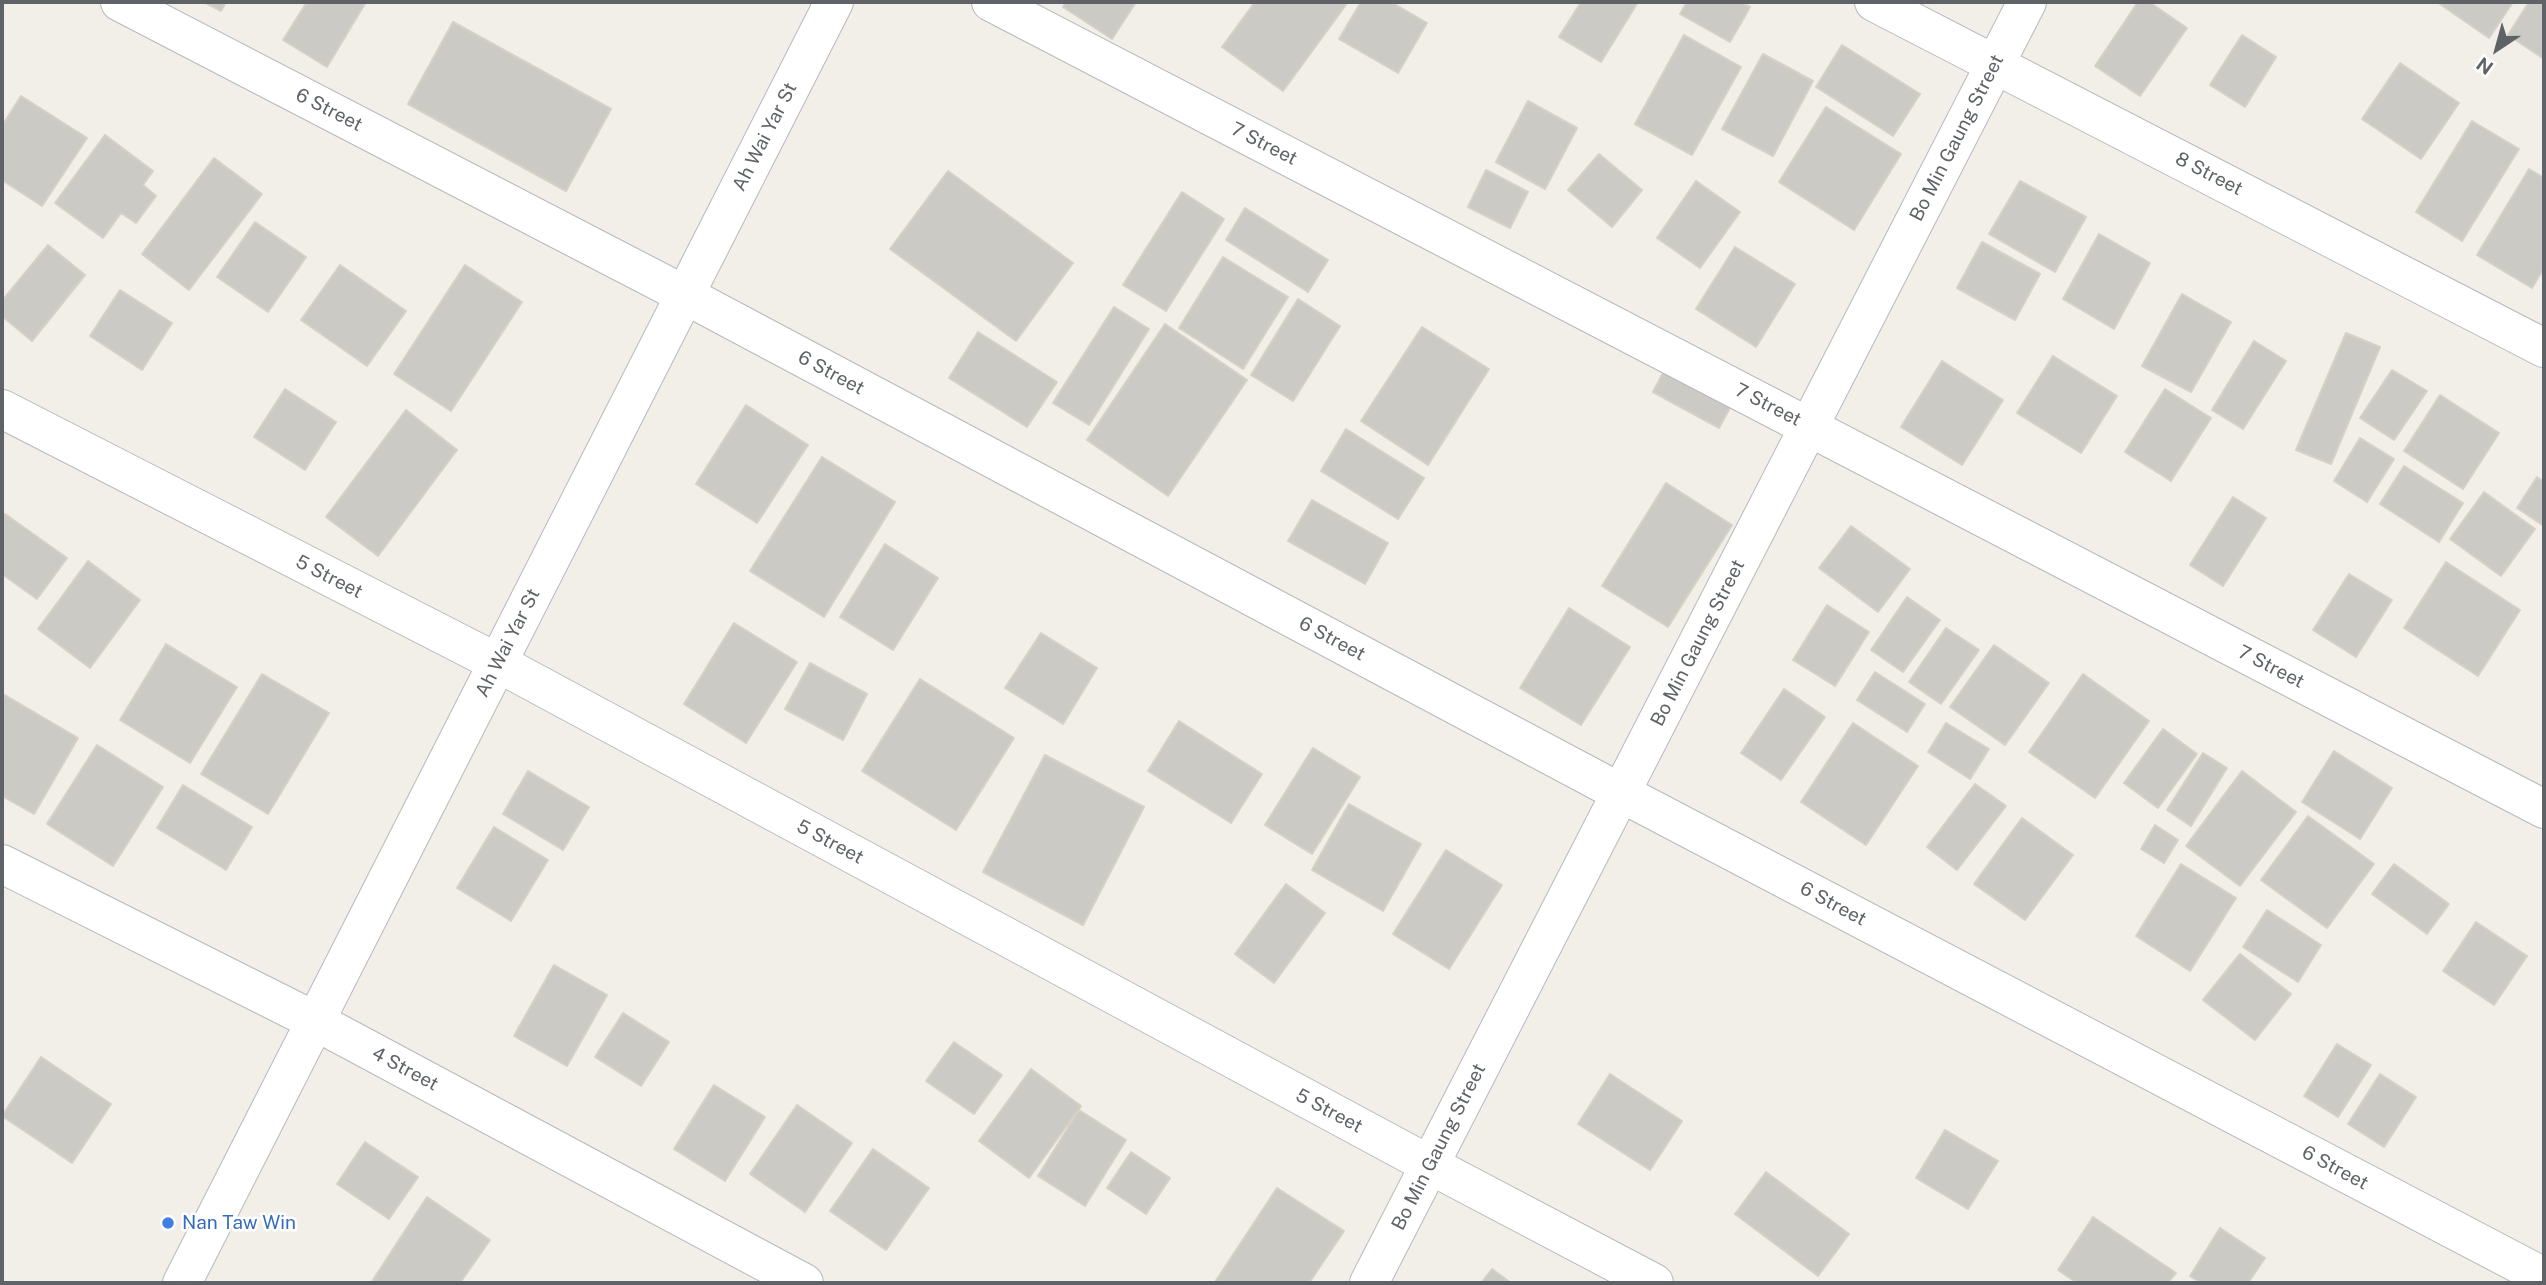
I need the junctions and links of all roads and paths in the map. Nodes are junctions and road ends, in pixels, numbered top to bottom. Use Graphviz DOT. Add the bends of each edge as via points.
graph roads {
  1 [pos="120,2"];
  2 [pos="834,2"];
  3 [pos="991,2"];
  4 [pos="1874,2"];
  5 [pos="2027,2"];
  6 [pos="1995,64"];
  7 [pos="685,295"];
  8 [pos="2544,348"];
  9 [pos="2,410"];
  10 [pos="1809,426"];
  11 [pos="498,663"];
  12 [pos="1621,793"];
  13 [pos="2544,809"];
  14 [pos="2,864"];
  15 [pos="316,1021"];
  16 [pos="1430,1166"];
  17 [pos="2535,1268"];
  18 [pos="182,1283"];
  19 [pos="804,1283"];
  20 [pos="1369,1283"];
  21 [pos="1654,1283"];
  1 -- 7 [label="street, 6 Street"];
  2 -- 7 [label="street, Ah Wai Yar St"];
  3 -- 10 [label="street, 7 Street"];
  4 -- 6 [label="street, 8 Street"];
  5 -- 6 [label="street, Bo Min Gaung Street"];
  6 -- 8 [label="street, 8 Street"];
  6 -- 10 [label="street, Bo Min Gaung Street"];
  7 -- 11 [label="street, Ah Wai Yar St"];
  7 -- 12 [label="street, 6 Street"];
  9 -- 11 [label="street, 5 Street"];
  10 -- 12 [label="street, Bo Min Gaung Street"];
  10 -- 13 [label="street, 7 Street"];
  11 -- 15 [label="street, Ah Wai Yar St"];
  11 -- 16 [label="street, 5 Street"];
  12 -- 16 [label="street, Bo Min Gaung Street"];
  12 -- 17 [label="street, 6 Street"];
  14 -- 15 [label="street, 4 Street"];
  15 -- 18 [label="street, Ah Wai Yar St"];
  15 -- 19 [label="street, 4 Street"];
  16 -- 20 [label="street, Bo Min Gaung Street"];
  16 -- 21 [label="street, 5 Street"];
}
